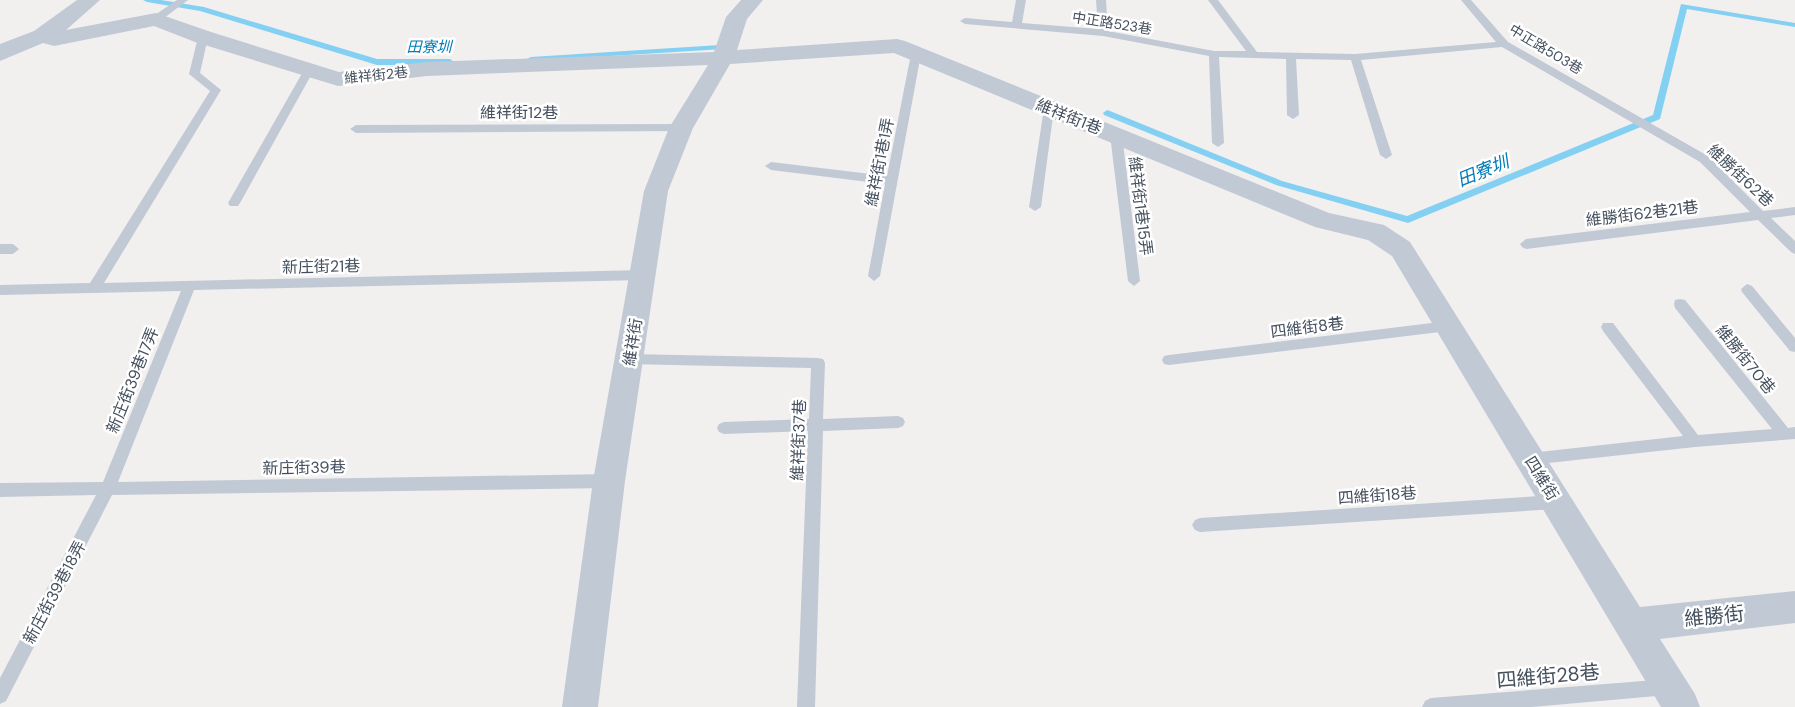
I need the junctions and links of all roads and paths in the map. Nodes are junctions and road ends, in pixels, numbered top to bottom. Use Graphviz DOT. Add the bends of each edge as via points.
graph roads {
  1 [pos="90,0"];
  2 [pos="183,0"];
  3 [pos="753,0"];
  4 [pos="1021,0"];
  5 [pos="1101,0"];
  6 [pos="1213,0"];
  7 [pos="1467,0"];
  8 [pos="156,19"];
  9 [pos="965,21"];
  10 [pos="1017,25"];
  11 [pos="50,31"];
  12 [pos="1103,33"];
  13 [pos="203,37"];
  14 [pos="1504,44"];
  15 [pos="1,52"];
  16 [pos="916,54"];
  17 [pos="1214,54"];
  18 [pos="1254,55"];
  19 [pos="1291,55"];
  20 [pos="1355,57"];
  21 [pos="723,58"];
  22 [pos="309,70"];
  23 [pos="1049,108"];
  24 [pos="1293,115"];
  25 [pos="681,128"];
  26 [pos="356,129"];
  27 [pos="1658,133"];
  28 [pos="1116,135"];
  29 [pos="1218,143"];
  30 [pos="1386,155"];
  31 [pos="771,166"];
  32 [pos="892,181"];
  33 [pos="234,203"];
  34 [pos="1035,207"];
  35 [pos="1795,211"];
  36 [pos="1761,215"];
  37 [pos="1526,244"];
  38 [pos="1401,249"];
  39 [pos="1795,249"];
  40 [pos="643,275"];
  41 [pos="874,276"];
  42 [pos="1134,281"];
  43 [pos="190,285"];
  44 [pos="94,288"];
  45 [pos="0,290"];
  46 [pos="1747,290"];
  47 [pos="1680,304"];
  48 [pos="1448,326"];
  49 [pos="1608,327"];
  50 [pos="1795,347"];
  51 [pos="629,359"];
  52 [pos="1169,360"];
  53 [pos="898,422"];
  54 [pos="816,425"];
  55 [pos="724,428"];
  56 [pos="1790,434"];
  57 [pos="1695,441"];
  58 [pos="1530,459"];
  59 [pos="609,481"];
  60 [pos="108,488"];
  61 [pos="0,490"];
  62 [pos="1556,502"];
  63 [pos="1200,525"];
  64 [pos="1795,607"];
  65 [pos="1632,625"];
  66 [pos="0,695"];
  67 [pos="1676,697"];
  68 [pos="580,707"];
  69 [pos="806,707"];
  70 [pos="1431,707"];
  1 -- 11 [label="street"];
  2 -- 8 [label="lane"];
  3 -- 21 [label="street, 維祥街" via="737,17"];
  4 -- 10 [label="lane"];
  5 -- 12 [label="lane"];
  6 -- 18 [label="lane"];
  7 -- 14 [label="lane, 中正路503巷"];
  8 -- 11 [label="street" via="54,39"];
  8 -- 13 [label="street, 維祥街2巷"];
  9 -- 10 [label="lane, 中正路523巷"];
  10 -- 12 [label="lane, 中正路523巷"];
  11 -- 15 [label="street"];
  12 -- 17 [label="lane, 中正路523巷"];
  13 -- 22 [label="street, 維祥街2巷"];
  13 -- 44 [label="lane" via="194,74 216,90"];
  14 -- 20 [label="lane, 中正路523巷"];
  14 -- 27 [label="lane, 中正路503巷"];
  16 -- 21 [label="street, 維祥街1巷" via="897,46"];
  16 -- 23 [label="street, 維祥街1巷"];
  16 -- 32 [label="lane, 維祥街1巷1弄"];
  17 -- 18 [label="lane, 中正路523巷"];
  17 -- 29 [label="lane"];
  18 -- 19 [label="lane, 中正路523巷"];
  19 -- 20 [label="lane, 中正路523巷"];
  19 -- 24 [label="lane"];
  20 -- 30 [label="lane"];
  21 -- 22 [label="street, 維祥街2巷" via="427,69 339,79"];
  21 -- 25 [label="street, 維祥街"];
  22 -- 33 [label="lane"];
  23 -- 28 [label="street, 維祥街1巷"];
  23 -- 34 [label="lane"];
  25 -- 26 [label="lane, 維祥街12巷"];
  25 -- 40 [label="street, 維祥街" via="656,191"];
  27 -- 36 [label="lane, 維勝街62巷" via="1704,159"];
  28 -- 38 [label="street, 維祥街1巷" via="1324,221 1376,232"];
  28 -- 42 [label="lane, 維祥街1巷15弄"];
  31 -- 32 [label="lane"];
  32 -- 41 [label="lane, 維祥街1巷1弄"];
  35 -- 36 [label="lane, 維勝街62巷21巷"];
  36 -- 37 [label="lane, 維勝街62巷21巷"];
  36 -- 39 [label="lane, 維勝街62巷"];
  38 -- 48 [label="street, 四維街"];
  40 -- 43 [label="lane, 新庄街21巷"];
  40 -- 51 [label="street, 維祥街"];
  43 -- 44 [label="lane, 新庄街21巷"];
  43 -- 60 [label="lane, 新庄街39巷17弄"];
  44 -- 45 [label="lane, 新庄街21巷"];
  46 -- 50 [label="lane"];
  47 -- 56 [label="lane, 維勝街70巷"];
  48 -- 52 [label="lane, 四維街8巷"];
  48 -- 58 [label="street, 四維街"];
  49 -- 57 [label="lane"];
  51 -- 54 [label="lane, 維祥街37巷" via="818,363"];
  51 -- 59 [label="street, 維祥街"];
  53 -- 54 [label="lane"];
  54 -- 55 [label="lane"];
  54 -- 69 [label="lane, 維祥街37巷"];
  56 -- 57 [label="lane"];
  57 -- 58 [label="lane"];
  58 -- 62 [label="street, 四維街"];
  59 -- 60 [label="lane, 新庄街39巷"];
  59 -- 68 [label="street, 維祥街"];
  60 -- 61 [label="lane, 新庄街39巷"];
  60 -- 66 [label="lane, 新庄街39巷18弄"];
  62 -- 63 [label="lane, 四維街18巷"];
  62 -- 65 [label="street, 四維街"];
  64 -- 65 [label="street, 維勝街"];
  65 -- 67 [label="street, 四維街"];
  67 -- 70 [label="lane, 四維街28巷"];
}
